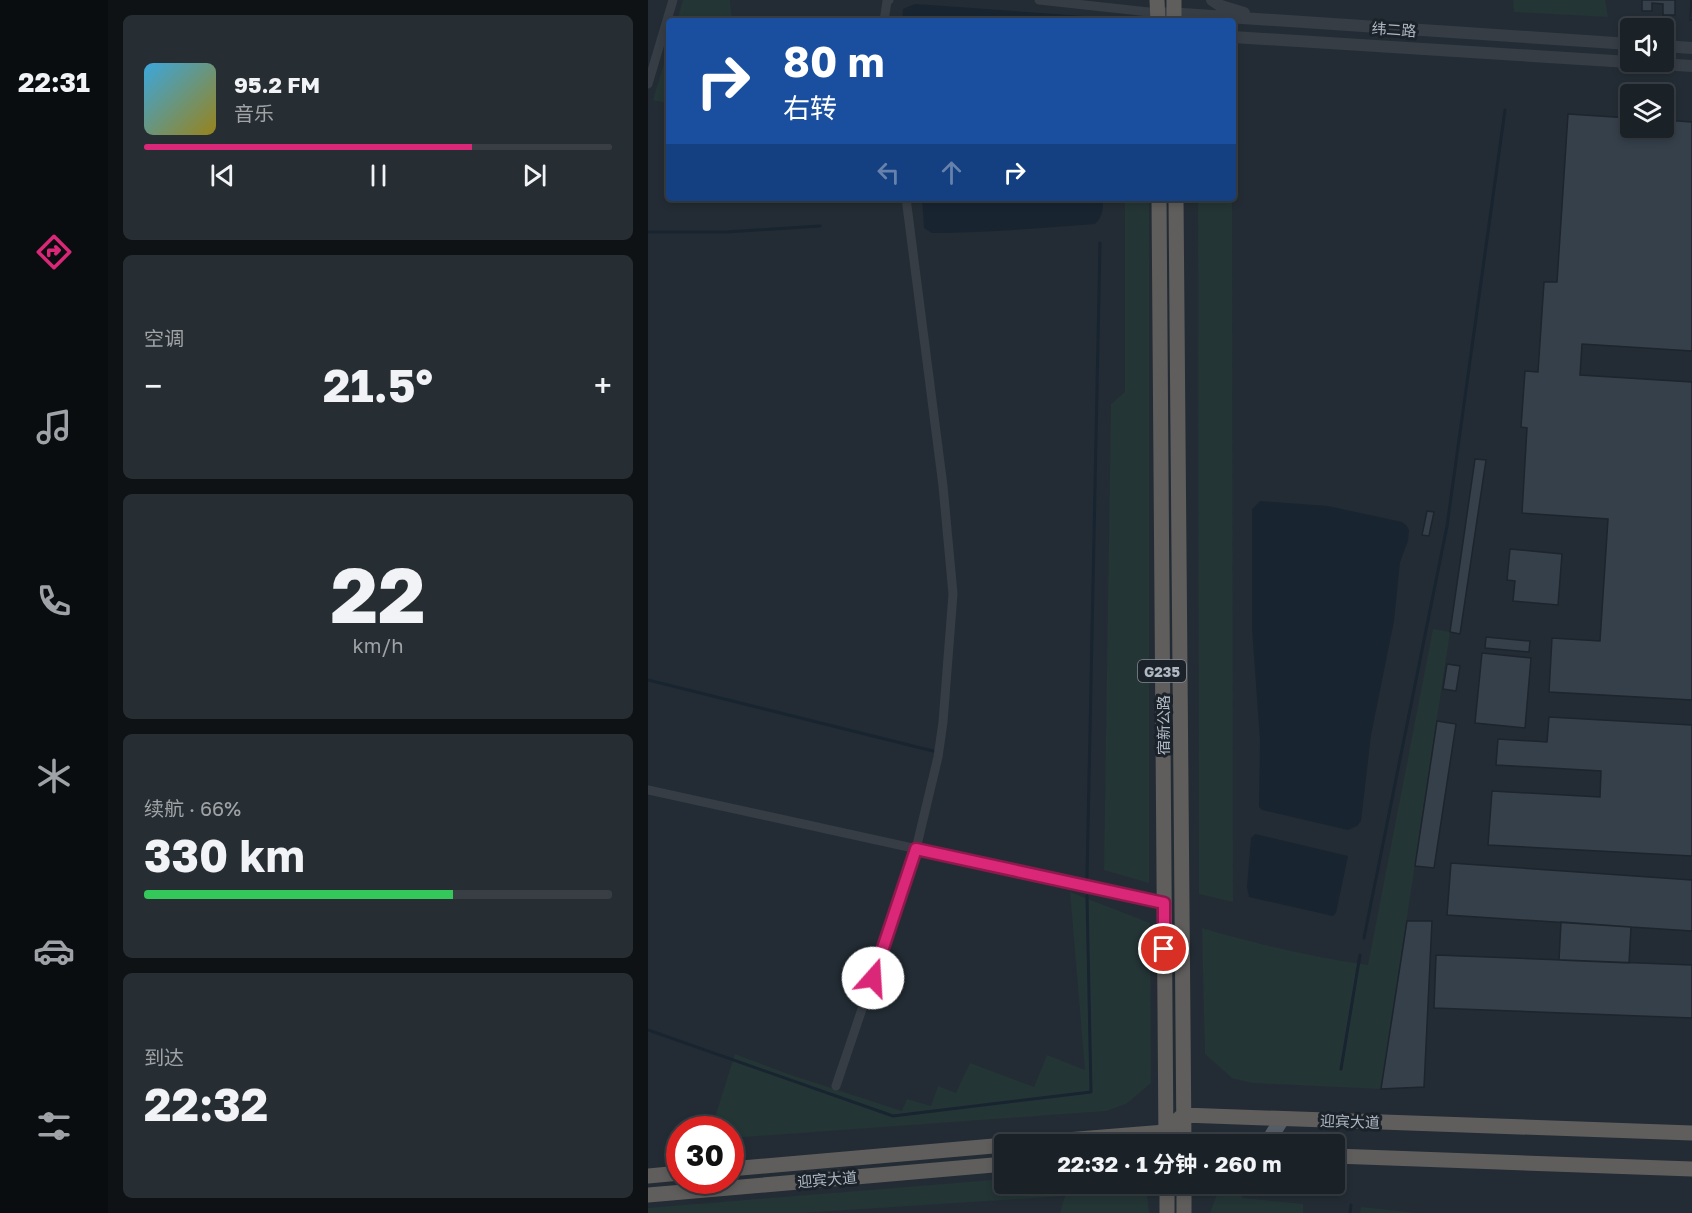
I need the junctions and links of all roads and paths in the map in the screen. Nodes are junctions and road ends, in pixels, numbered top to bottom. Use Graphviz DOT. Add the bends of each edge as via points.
graph roads {
  1 [pos="674,0"];
  2 [pos="889,0"];
  3 [pos="1039,0"];
  4 [pos="1212,0"];
  5 [pos="1158,11"];
  6 [pos="1174,12"];
  7 [pos="668,18"];
  8 [pos="884,18"];
  9 [pos="1320,24"];
  10 [pos="666,26"];
  11 [pos="1236,38"];
  12 [pos="1294,41"];
  13 [pos="1620,43"];
  14 [pos="1236,46"];
  15 [pos="1674,47"];
  16 [pos="1692,48"];
  17 [pos="1692,66"];
  18 [pos="648,84"];
  19 [pos="906,201"];
  20 [pos="1159,201"];
  21 [pos="1178,201"];
  22 [pos="648,790"];
  23 [pos="916,849"];
  24 [pos="1164,903"];
  25 [pos="836,1086"];
  26 [pos="1183,1115"];
  27 [pos="1282,1119"];
  28 [pos="1692,1133"];
  29 [pos="1166,1134"];
  30 [pos="1169,1134"];
  31 [pos="1184,1134"];
  32 [pos="1273,1134"];
  33 [pos="994,1146"];
  34 [pos="1345,1156"];
  35 [pos="994,1165"];
  36 [pos="744,1168"];
  37 [pos="1692,1169"];
  38 [pos="666,1174"];
  39 [pos="648,1176"];
  40 [pos="1167,1194"];
  41 [pos="1184,1194"];
  42 [pos="648,1195"];
  43 [pos="1167,1213"];
  44 [pos="1184,1213"];
  1 -- 7 [label="street"];
  2 -- 8 [label="street"];
  3 -- 5 [label="street"];
  4 -- 9 [label="street" via="1238,13"];
  5 -- 6 [label="street, 纬二路"];
  6 -- 9 [label="street, 纬二路"];
  9 -- 13 [label="street, 纬二路"];
  10 -- 18 [label="street"];
  11 -- 12 [label="street, 纬二路"];
  12 -- 14 [label="street"];
  12 -- 17 [label="street, 纬二路"];
  15 -- 16 [label="street"];
  19 -- 23 [label="street" via="953,594 938,757"];
  20 -- 24 [label="highway, 宿新公路 / G235"];
  21 -- 26 [label="highway, 宿新公路 / G235"];
  22 -- 23 [label="street"];
  23 -- 24 [label="street"];
  23 -- 25 [label="street"];
  24 -- 29 [label="highway, 宿新公路 / G235"];
  26 -- 27 [label="highway, 迎宾大道"];
  26 -- 30 [label="highway"];
  26 -- 31 [label="highway, 宿新公路 / G235"];
  27 -- 28 [label="highway, 迎宾大道"];
  27 -- 32 [label="main road"];
  33 -- 36 [label="highway, 迎宾大道"];
  34 -- 37 [label="highway"];
  35 -- 42 [label="highway, 迎宾大道"];
  38 -- 39 [label="highway"];
  40 -- 43 [label="highway"];
  41 -- 44 [label="highway"];
}
